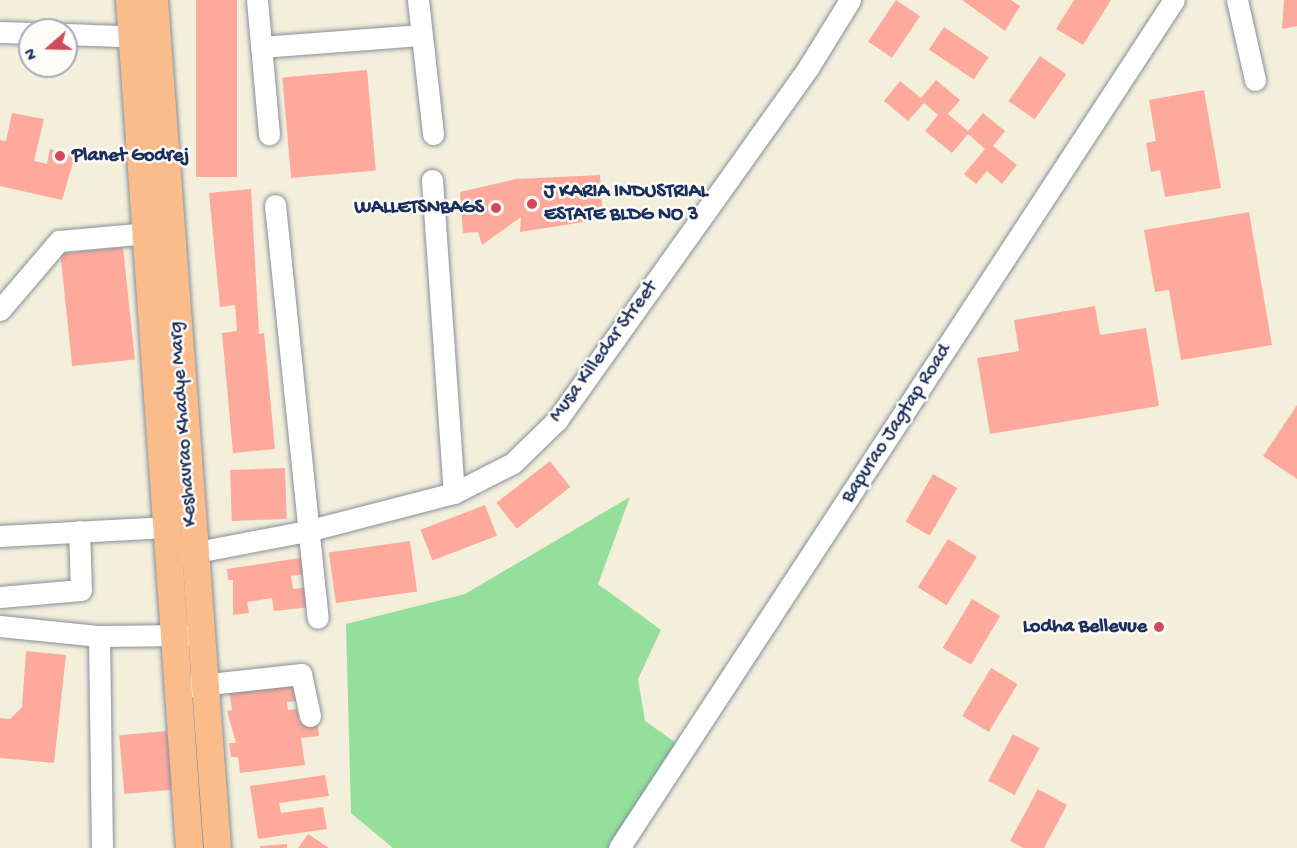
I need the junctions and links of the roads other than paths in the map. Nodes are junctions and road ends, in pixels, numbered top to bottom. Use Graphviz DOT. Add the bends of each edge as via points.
graph roads {
  1 [pos="129,0"];
  2 [pos="154,0"];
  3 [pos="257,0"];
  4 [pos="418,0"];
  5 [pos="850,0"];
  6 [pos="1174,0"];
  7 [pos="1237,0"];
  8 [pos="0,32"];
  9 [pos="18,33"];
  10 [pos="78,34"];
  11 [pos="421,35"];
  12 [pos="144,37"];
  13 [pos="261,47"];
  14 [pos="1255,80"];
  15 [pos="269,134"];
  16 [pos="433,134"];
  17 [pos="432,180"];
  18 [pos="275,205"];
  19 [pos="158,232"];
  20 [pos="0,310"];
  21 [pos="454,493"];
  22 [pos="167,527"];
  23 [pos="79,531"];
  24 [pos="307,531"];
  25 [pos="0,536"];
  26 [pos="181,554"];
  27 [pos="0,597"];
  28 [pos="318,618"];
  29 [pos="0,626"];
  30 [pos="201,635"];
  31 [pos="99,636"];
  32 [pos="174,636"];
  33 [pos="204,684"];
  34 [pos="178,688"];
  35 [pos="310,716"];
  36 [pos="102,848"];
  37 [pos="189,848"];
  38 [pos="216,848"];
  39 [pos="619,848"];
  1 -- 12 [label="main road, Keshavrao Khadye Marg"];
  2 -- 12 [label="main road, Keshavrao Khadye Marg"];
  3 -- 13 [label="street"];
  4 -- 11 [label="street"];
  5 -- 21 [label="street, Musa Killedar Street" via="808,68 557,420 513,463"];
  6 -- 39 [label="street, Bapurao Jagtap Road"];
  7 -- 14 [label="street"];
  8 -- 9 [label="street"];
  10 -- 12 [label="street"];
  11 -- 13 [label="street"];
  11 -- 16 [label="street"];
  12 -- 19 [label="main road, Keshavrao Khadye Marg"];
  13 -- 15 [label="street"];
  17 -- 21 [label="street"];
  18 -- 24 [label="street"];
  19 -- 20 [label="street" via="59,241"];
  19 -- 22 [label="main road, Keshavrao Khadye Marg"];
  19 -- 26 [label="main road, Keshavrao Khadye Marg"];
  21 -- 24 [label="street, Musa Killedar Street"];
  22 -- 23 [label="street"];
  22 -- 26 [label="main road, Keshavrao Khadye Marg"];
  23 -- 25 [label="street"];
  23 -- 27 [label="street" via="81,590"];
  24 -- 26 [label="street, Musa Killedar Street"];
  24 -- 28 [label="street"];
  26 -- 30 [label="main road, Keshavrao Khadye Marg"];
  26 -- 32 [label="main road, Keshavrao Khadye Marg"];
  29 -- 31 [label="street"];
  30 -- 32 [label="street"];
  30 -- 33 [label="main road, Keshavrao Khadye Marg"];
  31 -- 32 [label="street"];
  31 -- 36 [label="street"];
  32 -- 34 [label="main road, Keshavrao Khadye Marg"];
  33 -- 34 [label="street"];
  33 -- 35 [label="street" via="301,674"];
  33 -- 38 [label="main road, Keshavrao Khadye Marg"];
  34 -- 37 [label="main road, Keshavrao Khadye Marg"];
}
